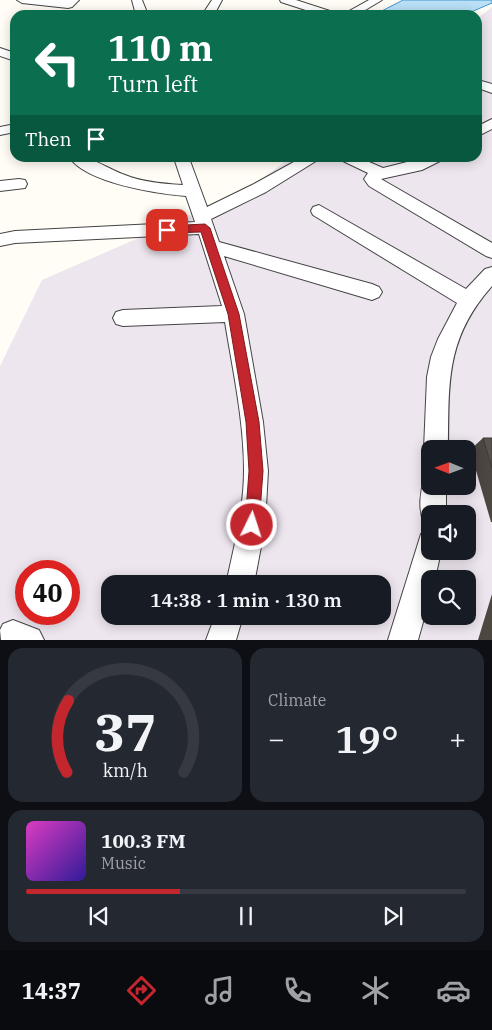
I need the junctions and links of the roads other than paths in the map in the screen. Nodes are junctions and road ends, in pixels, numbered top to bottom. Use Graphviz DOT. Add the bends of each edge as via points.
graph roads {
  1 [pos="22,0"];
  2 [pos="285,0"];
  3 [pos="377,0"];
  4 [pos="71,2"];
  5 [pos="316,10"];
  6 [pos="358,10"];
  7 [pos="84,162"];
  8 [pos="183,162"];
  9 [pos="304,162"];
  10 [pos="357,162"];
  11 [pos="426,162"];
  12 [pos="383,174"];
  13 [pos="19,184"];
  14 [pos="0,186"];
  15 [pos="192,190"];
  16 [pos="319,211"];
  17 [pos="206,230"];
  18 [pos="0,240"];
  19 [pos="492,251"];
  20 [pos="492,274"];
  21 [pos="372,292"];
  22 [pos="468,300"];
  23 [pos="234,314"];
  24 [pos="123,318"];
  25 [pos="436,440"];
  26 [pos="426,560"];
  27 [pos="242,575"];
  28 [pos="226,625"];
  29 [pos="221,640"];
  30 [pos="403,640"];
  1 -- 4 [label="street"];
  2 -- 5 [label="street"];
  3 -- 6 [label="street"];
  7 -- 15 [label="street" via="115,178 155,188"];
  8 -- 15 [label="street"];
  9 -- 17 [label="street" via="260,188"];
  10 -- 12 [label="street"];
  11 -- 12 [label="street"];
  12 -- 19 [label="street" via="372,177 373,180"];
  13 -- 14 [label="street"];
  15 -- 17 [label="street"];
  16 -- 22 [label="street"];
  17 -- 18 [label="street"];
  17 -- 21 [label="street"];
  17 -- 23 [label="street"];
  20 -- 22 [label="street"];
  22 -- 25 [label="street" via="442,357 438,377"];
  23 -- 24 [label="street"];
  23 -- 27 [label="street" via="252,422 256,471 252,525"];
  26 -- 30 [label="street"];
  28 -- 29 [label="street"];
}
